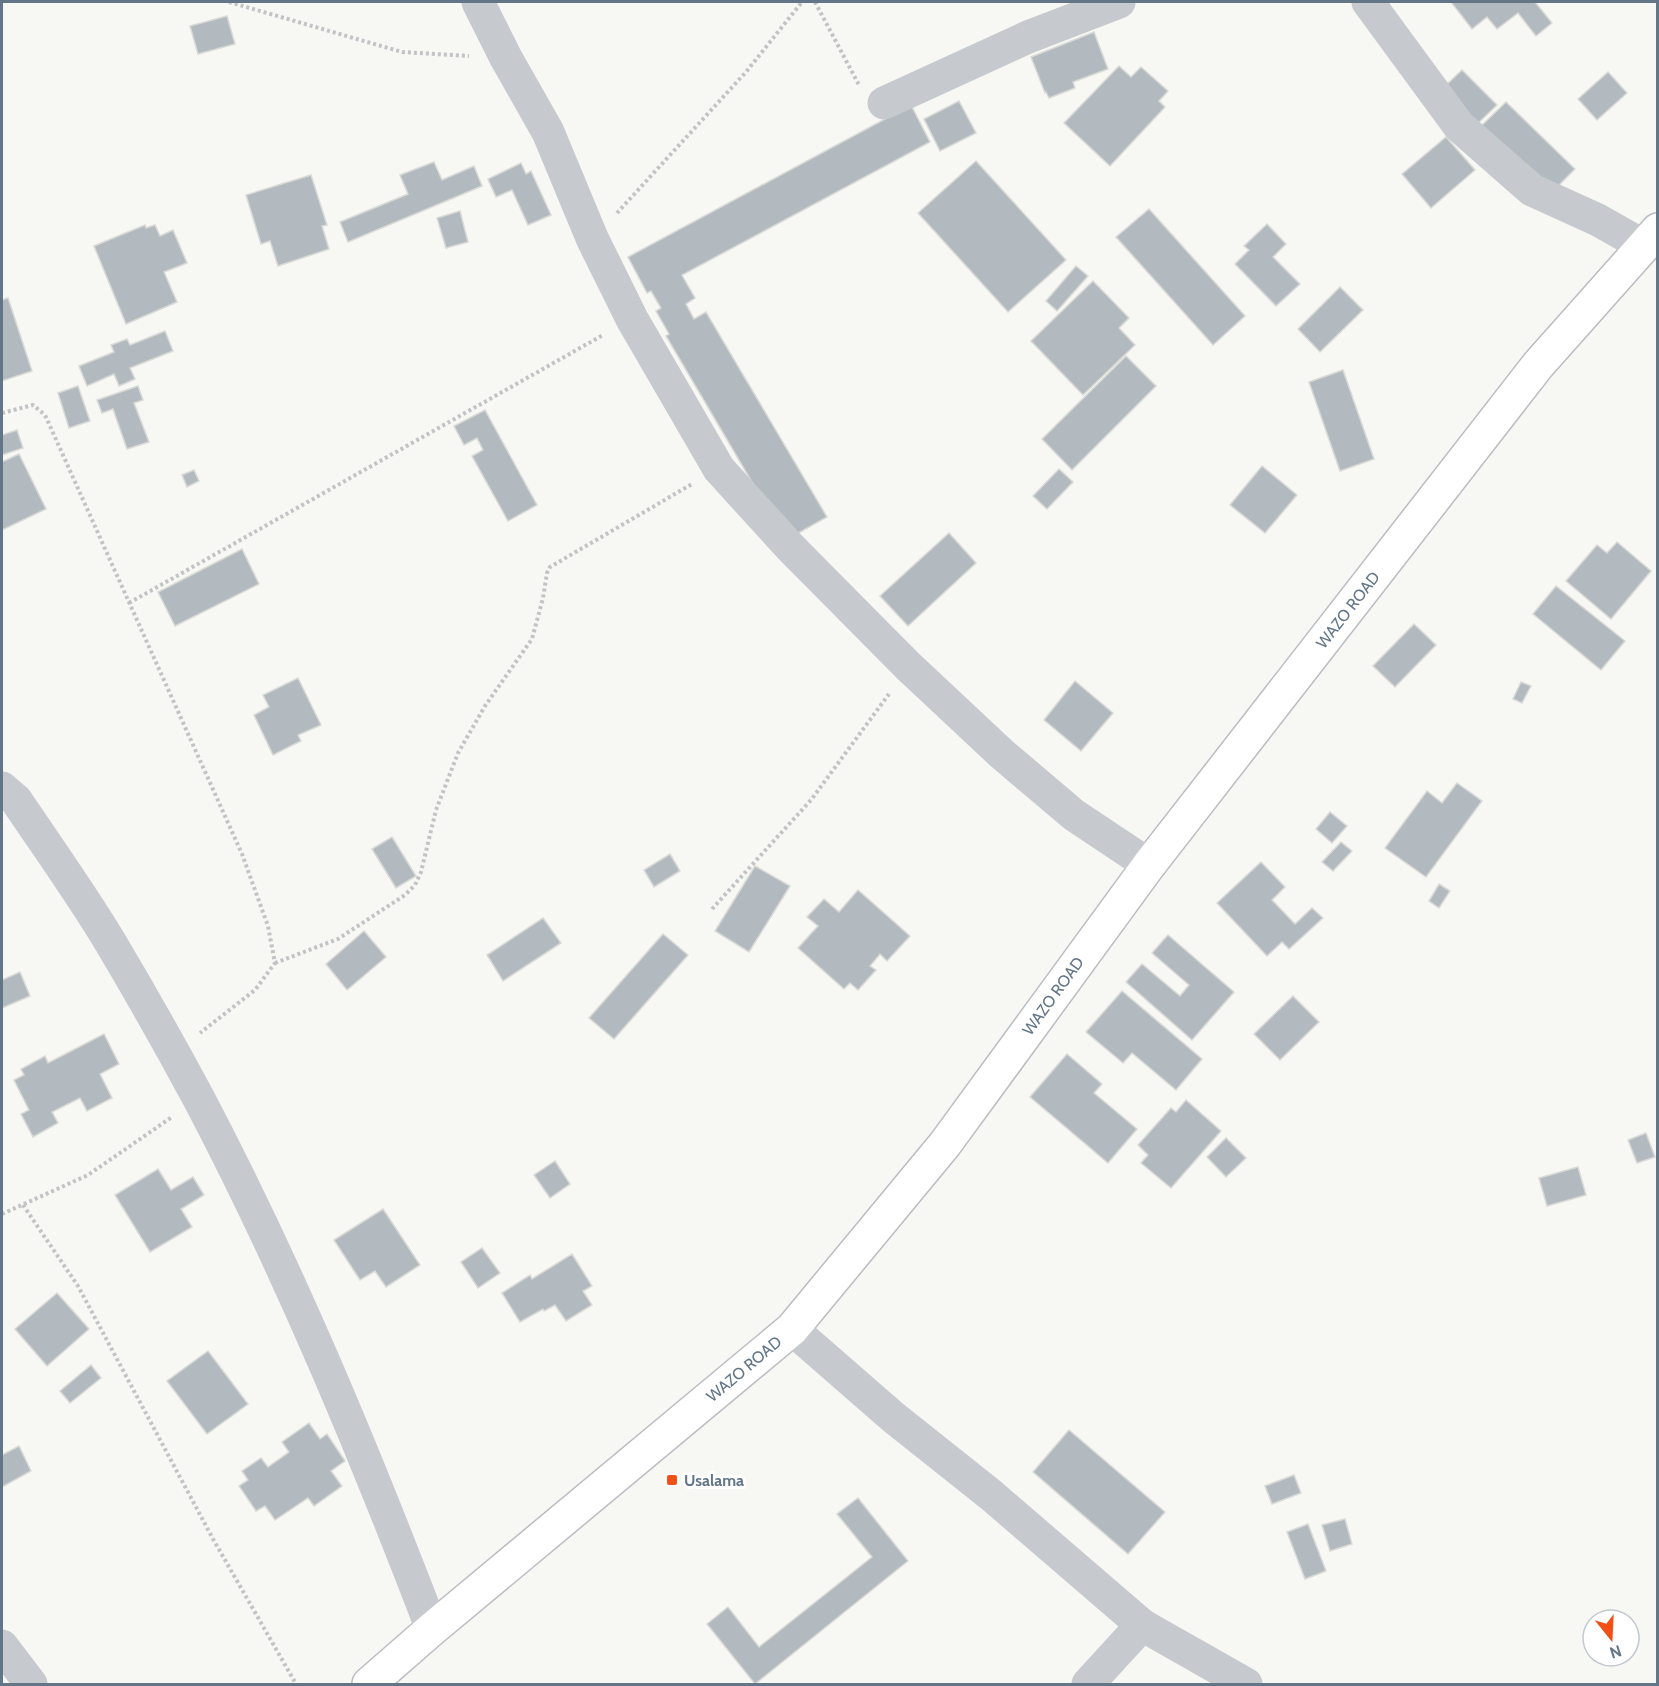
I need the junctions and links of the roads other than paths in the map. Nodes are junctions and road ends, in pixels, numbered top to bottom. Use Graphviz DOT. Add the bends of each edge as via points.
graph roads {
  1 [pos="478,2"];
  2 [pos="1119,2"];
  3 [pos="1368,2"];
  4 [pos="884,103"];
  5 [pos="1651,238"];
  6 [pos="2,788"];
  7 [pos="1149,865"];
  8 [pos="792,1329"];
  9 [pos="1142,1625"];
  10 [pos="432,1629"];
  11 [pos="2,1646"];
  12 [pos="31,1684"];
  13 [pos="369,1684"];
  14 [pos="1088,1684"];
  15 [pos="1246,1684"];
  1 -- 7 [label="street" via="548,132 592,238 632,319 718,469 908,666 1002,754 1074,815"];
  2 -- 4 [label="street" via="1028,37"];
  3 -- 5 [label="street" via="1459,126 1532,190 1598,220"];
  5 -- 7 [label="main road, WAZO ROAD" via="1538,365"];
  6 -- 10 [label="street" via="16,800 108,940 199,1099 309,1330"];
  7 -- 8 [label="main road, WAZO ROAD" via="945,1144"];
  8 -- 9 [label="street"];
  8 -- 10 [label="main road, WAZO ROAD"];
  9 -- 14 [label="street"];
  9 -- 15 [label="street"];
  10 -- 13 [label="main road, WAZO ROAD"];
  11 -- 12 [label="street"];
}
